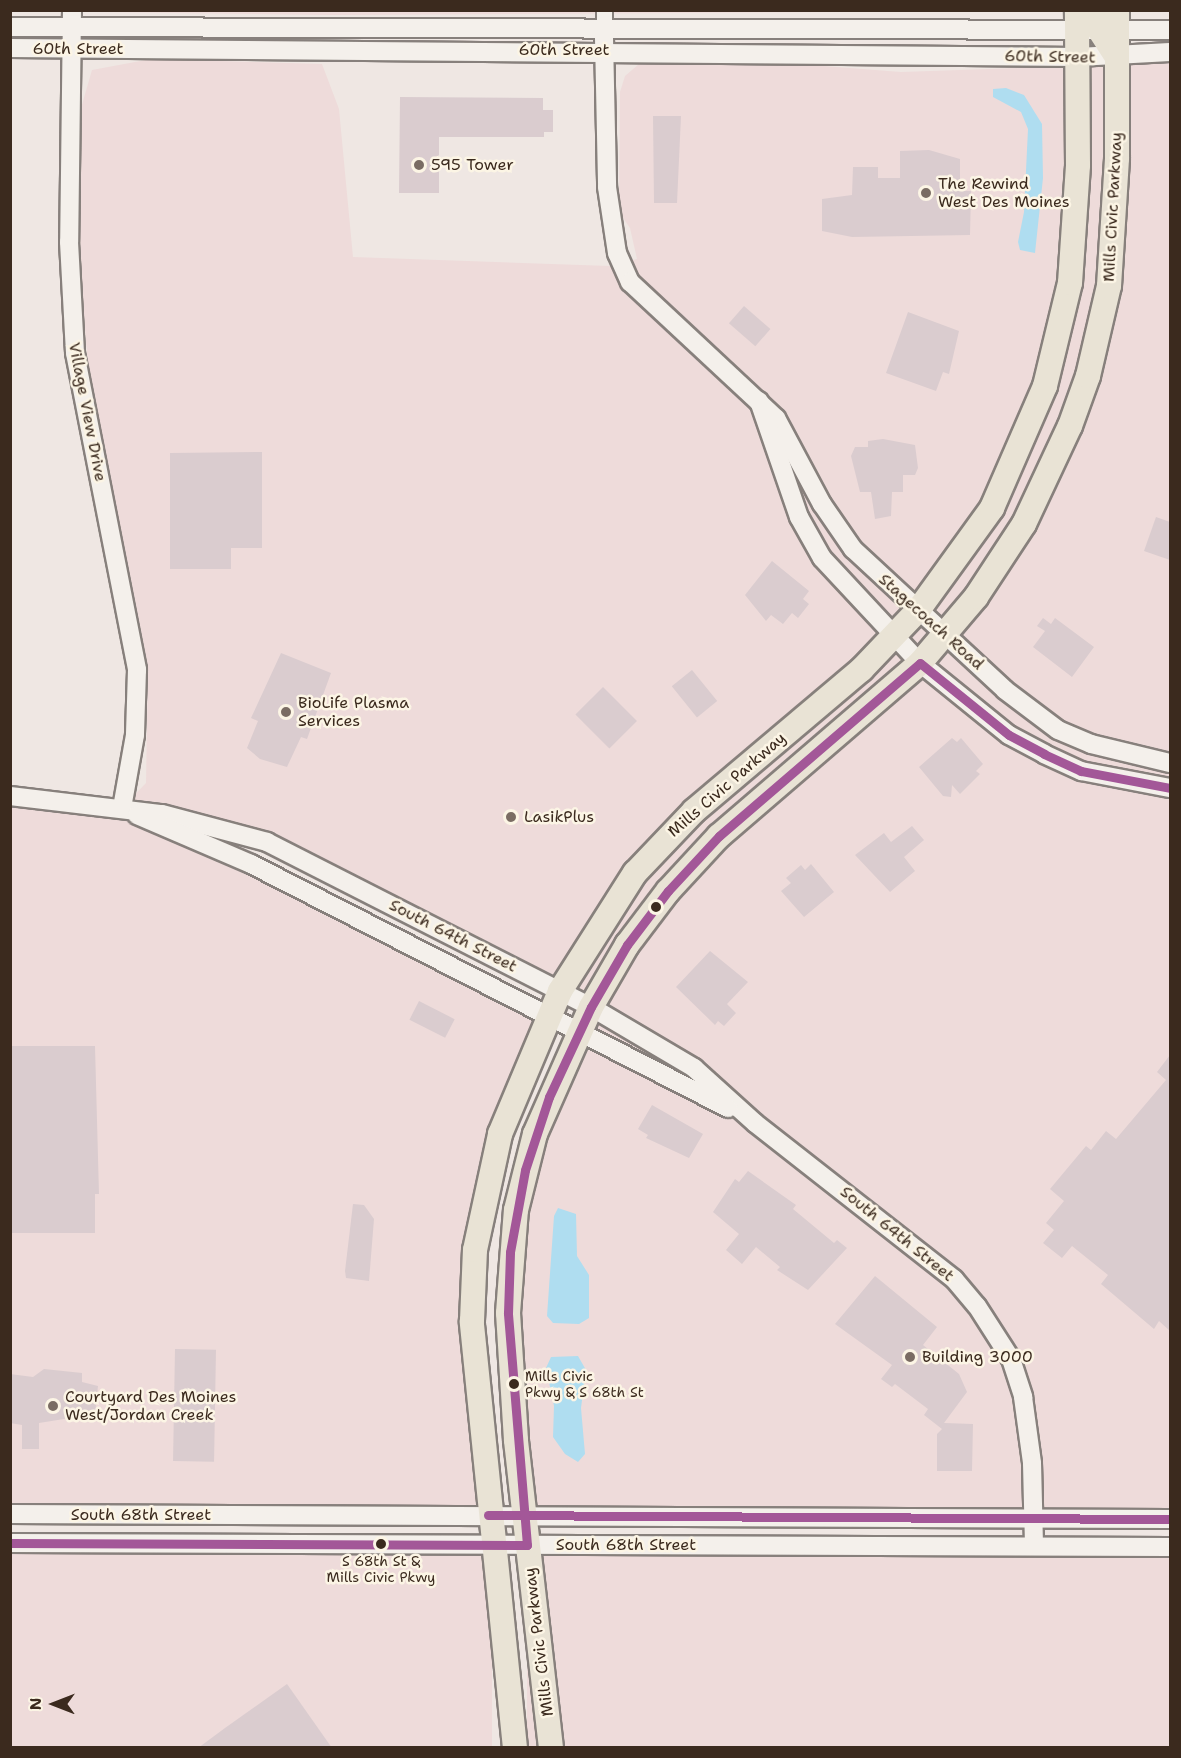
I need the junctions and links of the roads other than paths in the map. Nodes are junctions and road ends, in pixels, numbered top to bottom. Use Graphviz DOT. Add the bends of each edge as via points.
graph roads {
  1 [pos="72,18"];
  2 [pos="604,19"];
  3 [pos="1097,19"];
  4 [pos="10,27"];
  5 [pos="1170,30"];
  6 [pos="10,48"];
  7 [pos="72,49"];
  8 [pos="604,50"];
  9 [pos="1170,51"];
  10 [pos="1078,57"];
  11 [pos="1117,57"];
  12 [pos="758,399"];
  13 [pos="919,609"];
  14 [pos="947,635"];
  15 [pos="893,637"];
  16 [pos="920,663"];
  17 [pos="1170,763"];
  18 [pos="1170,788"];
  19 [pos="10,796"];
  20 [pos="122,808"];
  21 [pos="560,991"];
  22 [pos="591,1007"];
  23 [pos="548,1015"];
  24 [pos="579,1030"];
  25 [pos="755,1123"];
  26 [pos="10,1514"];
  27 [pos="524,1514"];
  28 [pos="489,1515"];
  29 [pos="1034,1517"];
  30 [pos="1170,1518"];
  31 [pos="10,1543"];
  32 [pos="527,1545"];
  33 [pos="1034,1545"];
  34 [pos="492,1546"];
  35 [pos="1170,1547"];
  36 [pos="515,1748"];
  37 [pos="551,1748"];
  1 -- 2 [label="street, 60th Street"];
  1 -- 4 [label="street, 60th Street"];
  1 -- 7 [label="street, Village View Drive"];
  2 -- 3 [label="street, 60th Street"];
  2 -- 8 [label="street, Stagecoach Road"];
  3 -- 5 [label="street, 60th Street"];
  3 -- 10 [label="main road, Mills Civic Parkway"];
  3 -- 11 [label="main road"];
  6 -- 7 [label="street, 60th Street"];
  7 -- 8 [label="street, 60th Street"];
  7 -- 20 [label="street, Village View Drive" via="69,264 75,353 137,670 135,735"];
  8 -- 10 [label="street, 60th Street"];
  8 -- 12 [label="street, Stagecoach Road" via="604,158 612,226 622,263 644,298"];
  9 -- 11 [label="street, 60th Street"];
  10 -- 11 [label="street, 60th Street"];
  10 -- 13 [label="main road, Mills Civic Parkway" via="1078,165 1070,283 1045,386 992,508"];
  11 -- 14 [label="main road, Mills Civic Parkway" via="1112,270 1088,376 1024,524"];
  12 -- 13 [label="street, Stagecoach Road" via="776,418 822,504 853,549"];
  12 -- 15 [label="street, Stagecoach Road" via="799,518 822,558"];
  13 -- 14 [label="street, Stagecoach Road"];
  13 -- 15 [label="main road, Mills Civic Parkway"];
  14 -- 16 [label="main road, Mills Civic Parkway"];
  14 -- 17 [label="street, Stagecoach Road" via="1020,702 1058,730 1091,744"];
  15 -- 16 [label="street, Stagecoach Road"];
  15 -- 21 [label="main road, Mills Civic Parkway" via="662,843 608,911"];
  16 -- 18 [label="street, Stagecoach Road" via="1000,729 1044,754 1081,771"];
  16 -- 22 [label="main road, Mills Civic Parkway" via="719,836 627,945"];
  19 -- 20 [label="street, South 64th Street"];
  20 -- 21 [label="street, South 64th Street" via="267,842"];
  20 -- 23 [label="street, South 64th Street" via="251,864"];
  21 -- 22 [label="street, South 64th Street"];
  21 -- 23 [label="main road, Mills Civic Parkway"];
  22 -- 24 [label="main road, Mills Civic Parkway"];
  22 -- 25 [label="street, South 64th Street" via="693,1068"];
  23 -- 24 [label="street, South 64th Street"];
  23 -- 28 [label="main road, Mills Civic Parkway" via="500,1134 475,1250 472,1321"];
  24 -- 25 [label="street, South 64th Street"];
  24 -- 27 [label="main road, Mills Civic Parkway" via="535,1134 510,1252 509,1346"];
  25 -- 29 [label="street, South 64th Street" via="954,1279 977,1306 1011,1359 1023,1398"];
  26 -- 28 [label="street, South 68th Street"];
  27 -- 28 [label="street, South 68th Street"];
  27 -- 29 [label="street, South 68th Street"];
  27 -- 32 [label="main road, Mills Civic Parkway"];
  28 -- 34 [label="main road, Mills Civic Parkway"];
  29 -- 30 [label="street, South 68th Street"];
  29 -- 33 [label="street, South 64th Street"];
  31 -- 34 [label="street, South 68th Street"];
  32 -- 33 [label="street, South 68th Street"];
  32 -- 34 [label="street, South 68th Street"];
  32 -- 37 [label="main road, Mills Civic Parkway"];
  33 -- 35 [label="street, South 68th Street"];
  34 -- 36 [label="main road, Mills Civic Parkway"];
}
